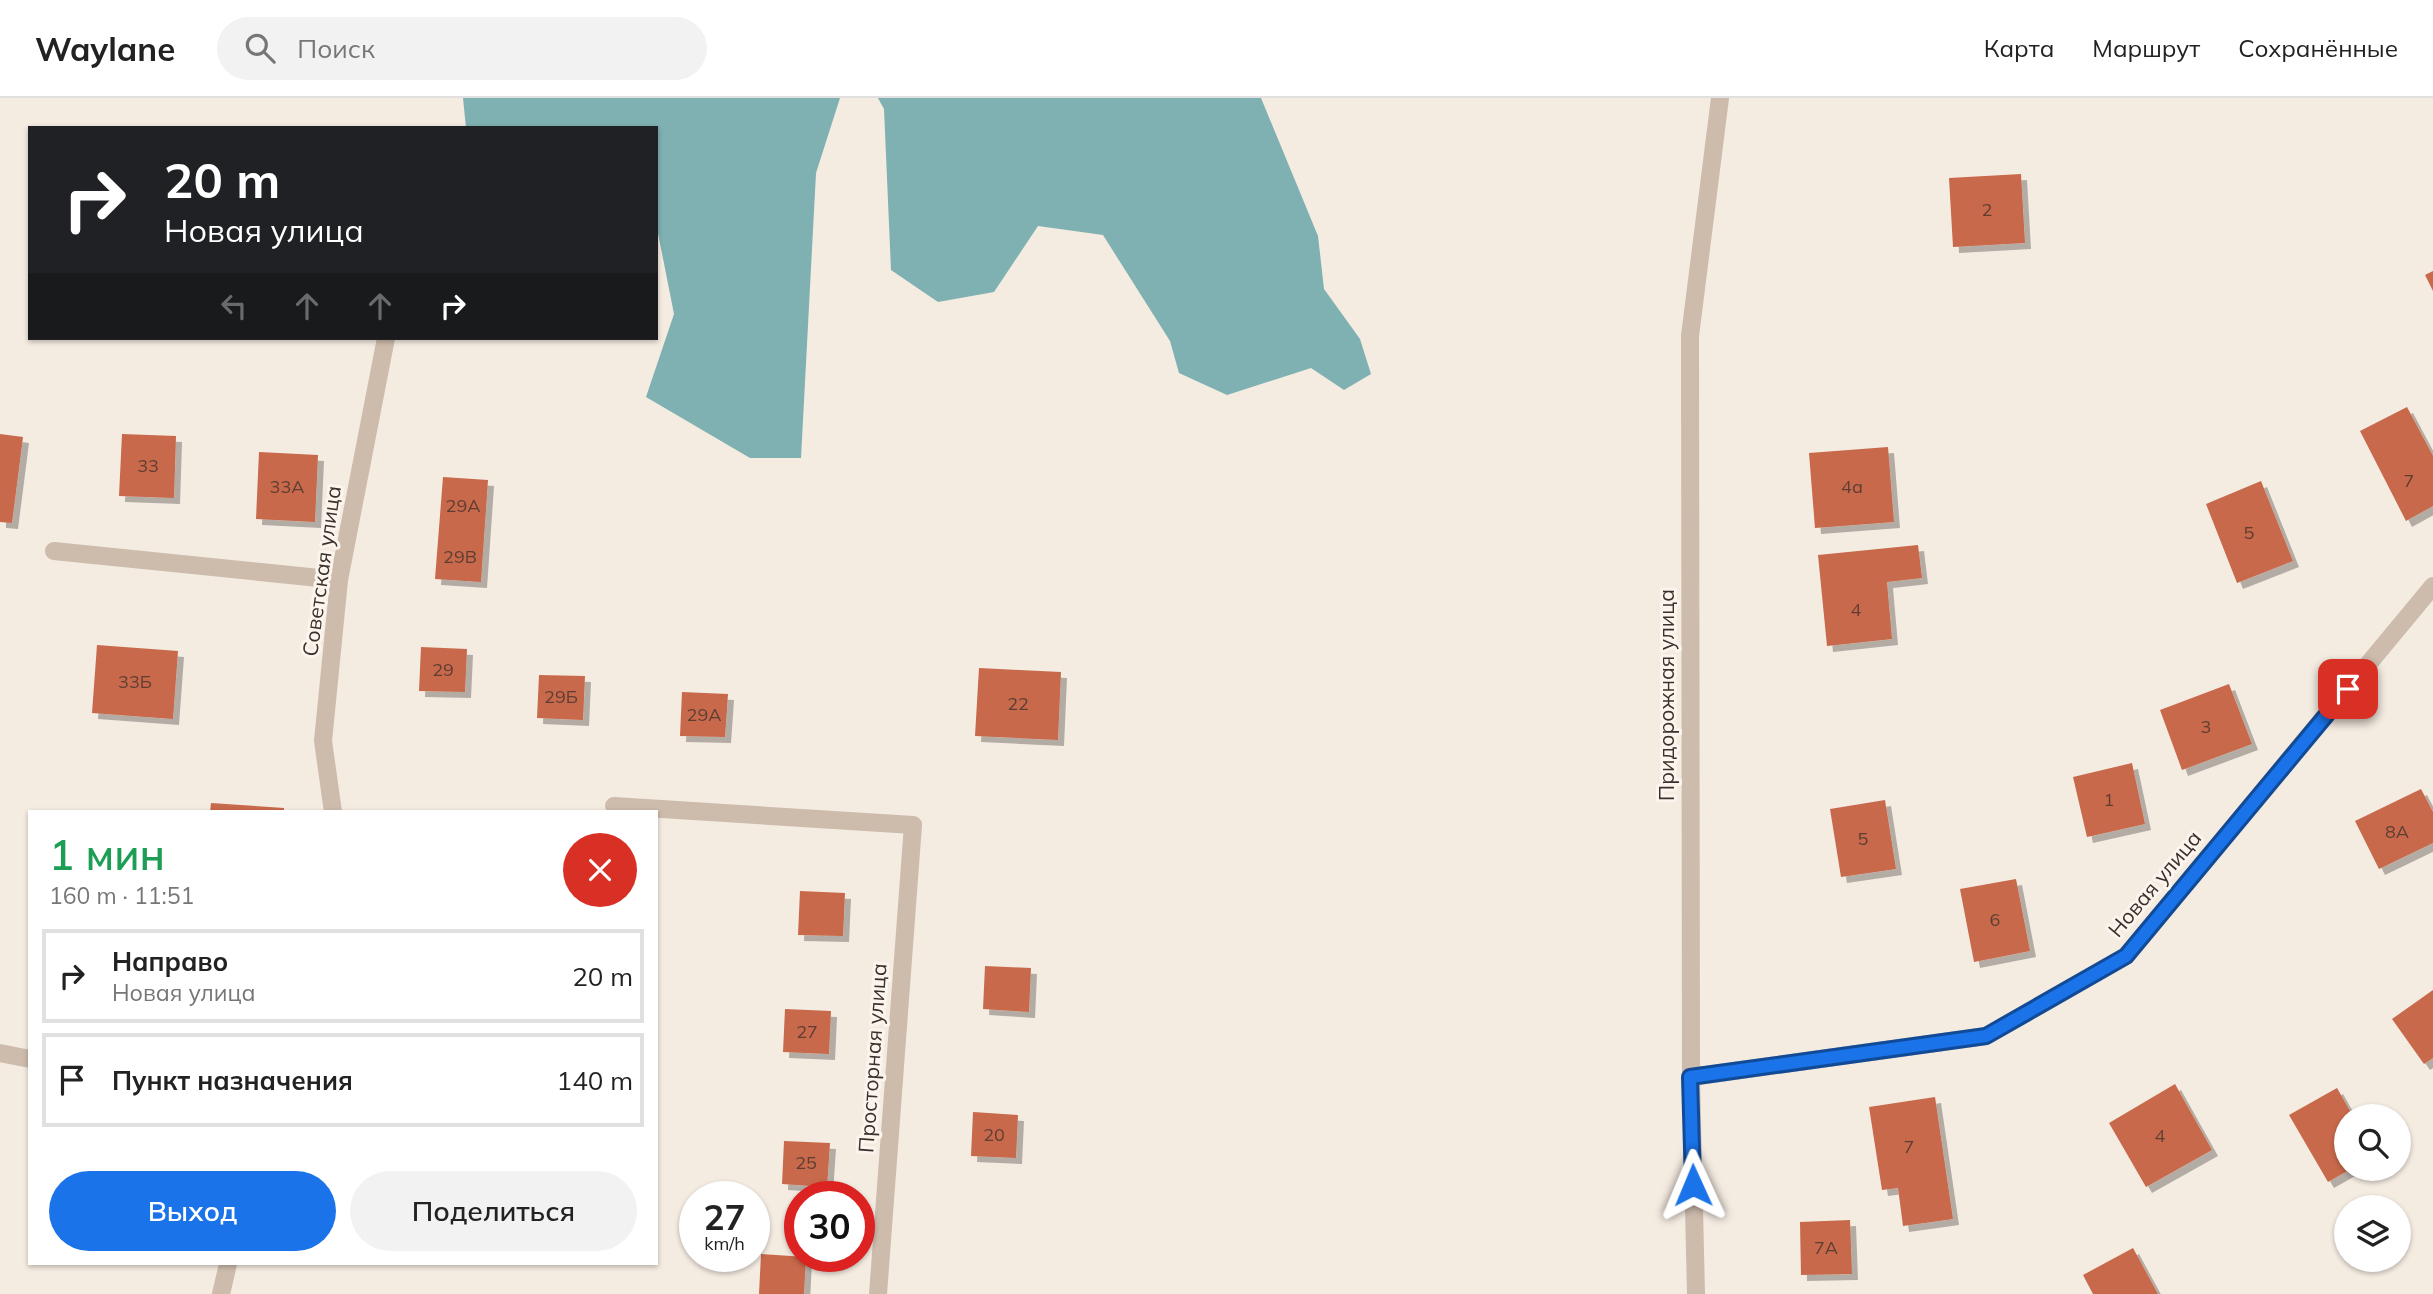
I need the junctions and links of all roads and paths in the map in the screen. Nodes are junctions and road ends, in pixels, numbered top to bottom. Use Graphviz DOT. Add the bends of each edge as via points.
graph roads {
  1 [pos="1720,98"];
  2 [pos="386,340"];
  3 [pos="54,551"];
  4 [pos="339,580"];
  5 [pos="2433,586"];
  6 [pos="614,806"];
  7 [pos="333,810"];
  8 [pos="0,1053"];
  9 [pos="28,1059"];
  10 [pos="1690,1077"];
  11 [pos="228,1265"];
  12 [pos="221,1294"];
  13 [pos="878,1294"];
  14 [pos="1696,1294"];
  1 -- 10 [label="street, Придорожная улица" via="1690,336"];
  2 -- 4 [label="street, Советская улица"];
  3 -- 4 [label="street"];
  4 -- 7 [label="street, Советская улица" via="323,741"];
  5 -- 10 [label="street, Новая улица" via="2126,956 1986,1036"];
  6 -- 13 [label="street, Просторная улица" via="913,825"];
  8 -- 9 [label="street"];
  10 -- 14 [label="street, Придорожная улица"];
  11 -- 12 [label="street"];
}
